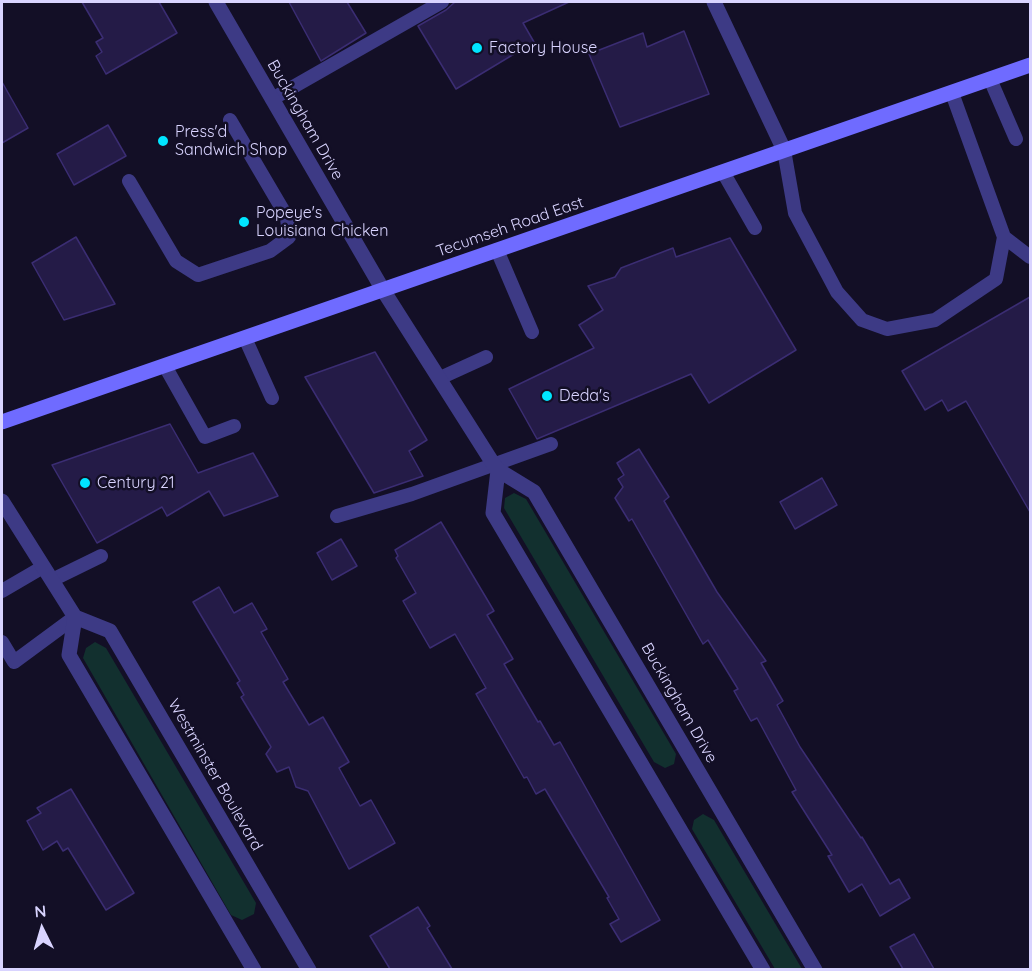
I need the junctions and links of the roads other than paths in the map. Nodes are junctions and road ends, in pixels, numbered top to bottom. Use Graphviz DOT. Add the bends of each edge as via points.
graph roads {
  1 [pos="216,2"];
  2 [pos="442,2"];
  3 [pos="714,2"];
  4 [pos="1030,65"];
  5 [pos="990,80"];
  6 [pos="952,93"];
  7 [pos="272,99"];
  8 [pos="230,120"];
  9 [pos="1016,139"];
  10 [pos="784,150"];
  11 [pos="723,172"];
  12 [pos="129,181"];
  13 [pos="755,228"];
  14 [pos="1004,237"];
  15 [pos="497,250"];
  16 [pos="1030,257"];
  17 [pos="384,290"];
  18 [pos="532,332"];
  19 [pos="244,338"];
  20 [pos="486,357"];
  21 [pos="165,366"];
  22 [pos="440,378"];
  23 [pos="272,398"];
  24 [pos="2,422"];
  25 [pos="234,426"];
  26 [pos="552,444"];
  27 [pos="496,467"];
  28 [pos="2,501"];
  29 [pos="336,516"];
  30 [pos="7,521"];
  31 [pos="101,556"];
  32 [pos="47,573"];
  33 [pos="2,591"];
  34 [pos="75,617"];
  35 [pos="2,642"];
  36 [pos="254,969"];
  37 [pos="309,969"];
  38 [pos="763,969"];
  39 [pos="815,969"];
  1 -- 7 [label="street, Buckingham Drive"];
  2 -- 7 [label="lane"];
  3 -- 10 [label="street"];
  4 -- 5 [label="main road, Tecumseh Road East"];
  5 -- 6 [label="main road, Tecumseh Road East"];
  5 -- 9 [label="lane"];
  6 -- 10 [label="main road, Tecumseh Road East"];
  6 -- 14 [label="lane"];
  7 -- 17 [label="street, Buckingham Drive"];
  8 -- 12 [label="lane" via="287,217 289,237 270,251 198,275 176,261"];
  10 -- 11 [label="main road, Tecumseh Road East"];
  10 -- 14 [label="lane" via="795,213 837,292 862,320 887,329 935,320 996,279"];
  11 -- 13 [label="lane"];
  11 -- 15 [label="main road, Tecumseh Road East"];
  14 -- 16 [label="lane"];
  15 -- 17 [label="main road, Tecumseh Road East"];
  15 -- 18 [label="lane"];
  17 -- 19 [label="main road, Tecumseh Road East"];
  17 -- 22 [label="street, Buckingham Drive"];
  19 -- 21 [label="main road, Tecumseh Road East"];
  19 -- 23 [label="lane"];
  20 -- 22 [label="lane"];
  21 -- 24 [label="main road, Tecumseh Road East"];
  21 -- 25 [label="lane" via="205,437"];
  22 -- 27 [label="street, Buckingham Drive"];
  26 -- 27 [label="lane"];
  27 -- 29 [label="lane"];
  27 -- 38 [label="street" via="493,513"];
  27 -- 39 [label="street, Buckingham Drive" via="534,492"];
  28 -- 30 [label="street"];
  30 -- 32 [label="street"];
  31 -- 32 [label="lane"];
  32 -- 33 [label="lane"];
  32 -- 34 [label="street"];
  34 -- 35 [label="lane" via="14,662"];
  34 -- 36 [label="street" via="69,656"];
  34 -- 37 [label="street, Westminster Boulevard" via="110,631"];
}
